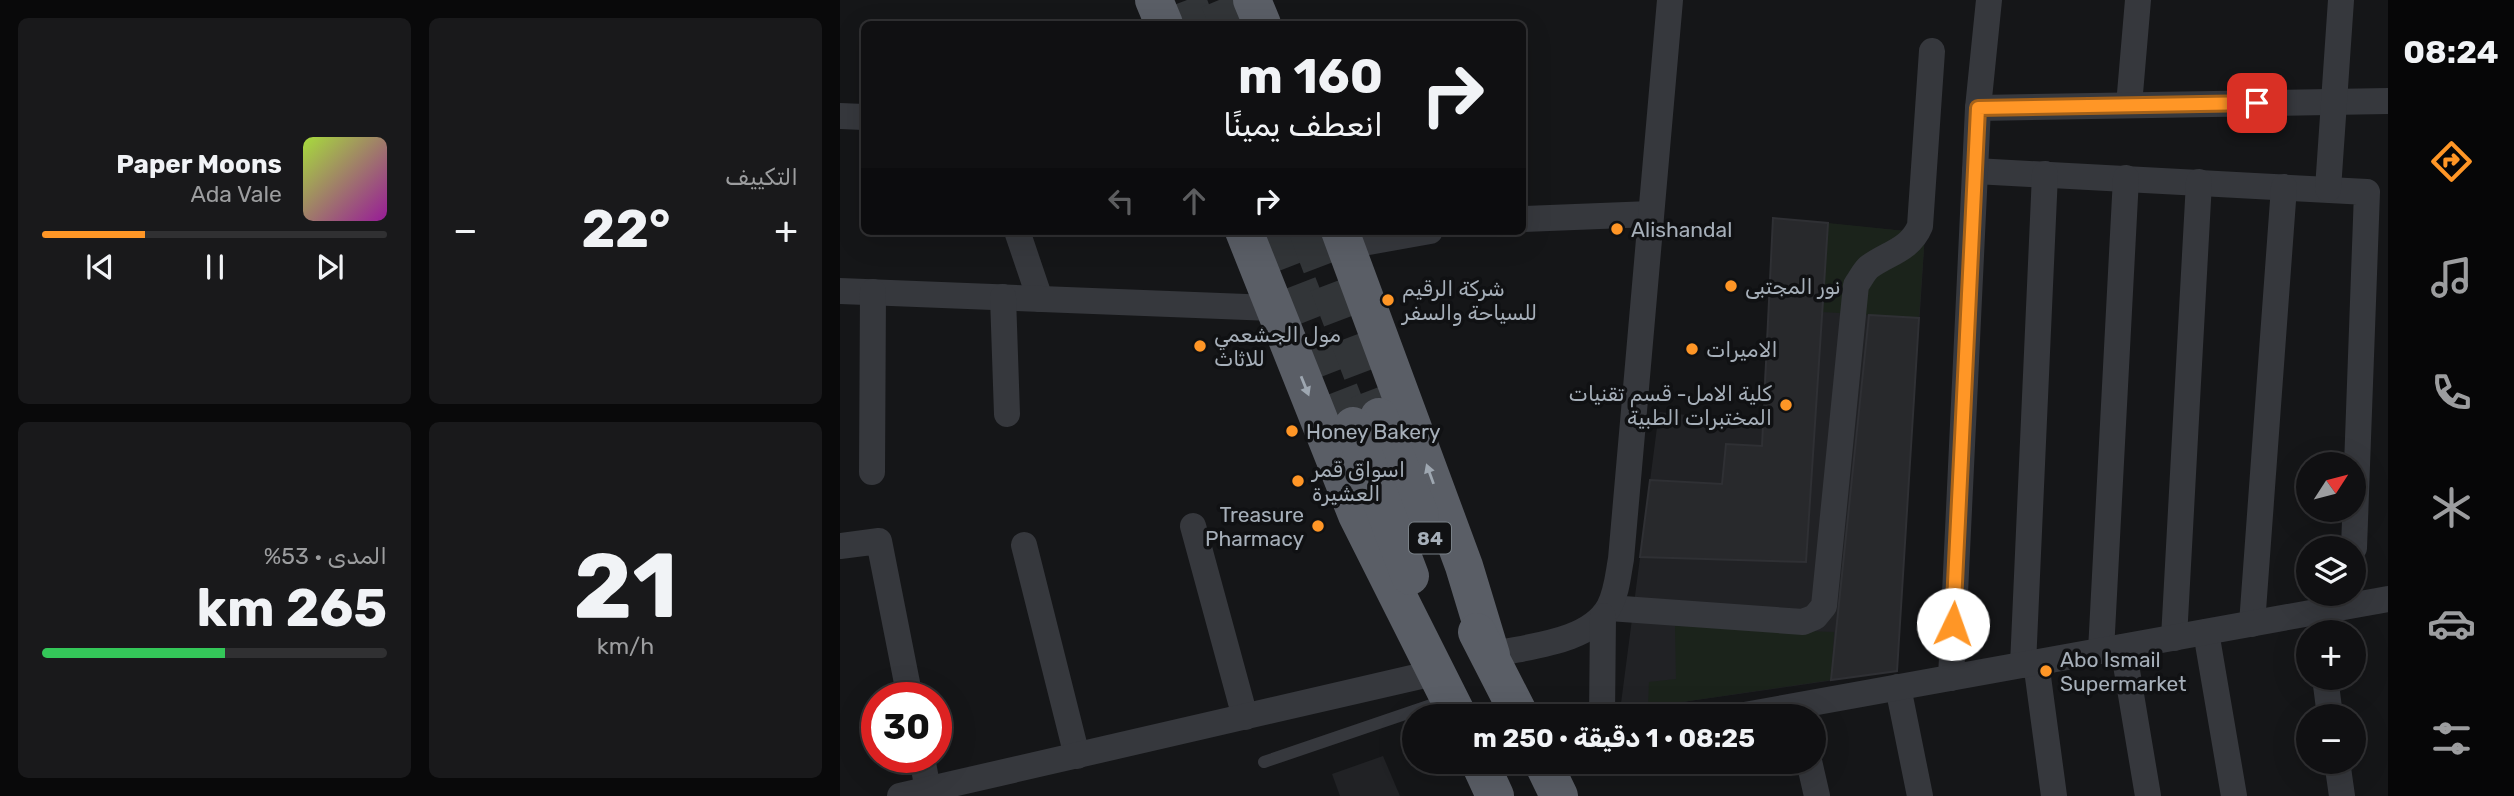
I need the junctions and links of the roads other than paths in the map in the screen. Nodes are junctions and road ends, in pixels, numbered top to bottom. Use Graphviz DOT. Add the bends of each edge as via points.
graph roads {
  1 [pos="1154,0"];
  2 [pos="1252,0"];
  3 [pos="1670,0"];
  4 [pos="1989,0"];
  5 [pos="2138,0"];
  6 [pos="2341,0"];
  7 [pos="1163,21"];
  8 [pos="1261,21"];
  9 [pos="1932,51"];
  10 [pos="2388,101"];
  11 [pos="2334,102"];
  12 [pos="2129,106"];
  13 [pos="1978,108"];
  14 [pos="840,116"];
  15 [pos="861,117"];
  16 [pos="1975,170"];
  17 [pos="2045,174"];
  18 [pos="2126,178"];
  19 [pos="2199,183"];
  20 [pos="2284,187"];
  21 [pos="2328,189"];
  22 [pos="1651,214"];
  23 [pos="1526,219"];
  24 [pos="1018,235"];
  25 [pos="1246,235"];
  26 [pos="1380,235"];
  27 [pos="1343,238"];
  28 [pos="840,291"];
  29 [pos="873,292"];
  30 [pos="1003,298"];
  31 [pos="1040,299"];
  32 [pos="1274,308"];
  33 [pos="1007,414"];
  34 [pos="872,472"];
  35 [pos="1193,526"];
  36 [pos="2354,536"];
  37 [pos="1024,545"];
  38 [pos="840,546"];
  39 [pos="2388,599"];
  40 [pos="2366,600"];
  41 [pos="2342,606"];
  42 [pos="1606,612"];
  43 [pos="2320,620"];
  44 [pos="2296,623"];
  45 [pos="2252,624"];
  46 [pos="2206,632"];
  47 [pos="2174,638"];
  48 [pos="2112,649"];
  49 [pos="1491,655"];
  50 [pos="2029,664"];
  51 [pos="1951,678"];
  52 [pos="907,682"];
  53 [pos="1898,687"];
  54 [pos="1448,696"];
  55 [pos="1514,704"];
  56 [pos="1602,704"];
  57 [pos="1826,704"];
  58 [pos="1245,717"];
  59 [pos="1077,756"];
  60 [pos="1264,762"];
  61 [pos="925,773"];
  62 [pos="1485,774"];
  63 [pos="1548,774"];
  64 [pos="1812,774"];
  65 [pos="2339,774"];
  66 [pos="928,790"];
  67 [pos="900,796"];
  68 [pos="1495,796"];
  69 [pos="1559,796"];
  70 [pos="1817,796"];
  71 [pos="1920,796"];
  72 [pos="2054,796"];
  73 [pos="2148,796"];
  74 [pos="2234,796"];
  75 [pos="2342,796"];
  1 -- 7 [label="highway"];
  2 -- 8 [label="highway"];
  3 -- 22 [label="street"];
  4 -- 13 [label="street"];
  5 -- 12 [label="street"];
  6 -- 11 [label="street"];
  9 -- 42 [label="street" via="1920,226 1916,237 1868,268 1856,285 1824,606 1815,617 1802,622"];
  10 -- 11 [label="street"];
  11 -- 12 [label="street"];
  11 -- 21 [label="street"];
  12 -- 13 [label="street"];
  13 -- 16 [label="street"];
  14 -- 15 [label="street"];
  16 -- 17 [label="street"];
  16 -- 51 [label="street"];
  17 -- 18 [label="street"];
  17 -- 50 [label="street"];
  18 -- 19 [label="street"];
  18 -- 48 [label="street"];
  19 -- 20 [label="street"];
  19 -- 47 [label="street"];
  20 -- 21 [label="street"];
  20 -- 45 [label="street"];
  21 -- 36 [label="street" via="2367,192"];
  22 -- 23 [label="street"];
  22 -- 42 [label="street" via="1620,559 1615,595"];
  24 -- 31 [label="street"];
  25 -- 32 [label="highway"];
  26 -- 27 [label="street"];
  49 -- 27 [label="highway, one-way" via="1464,566"];
  28 -- 29 [label="street"];
  29 -- 30 [label="street"];
  29 -- 34 [label="street"];
  30 -- 31 [label="street"];
  30 -- 33 [label="street"];
  31 -- 32 [label="street"];
  32 -- 54 [label="highway, one-way" via="1357,515"];
  35 -- 58 [label="street"];
  37 -- 59 [label="street"];
  38 -- 52 [label="street" via="880,541"];
  39 -- 40 [label="street"];
  41 -- 43 [label="street"];
  42 -- 49 [label="street" via="1576,633"];
  42 -- 56 [label="street"];
  44 -- 45 [label="street"];
  45 -- 46 [label="street"];
  46 -- 47 [label="street"];
  46 -- 74 [label="street"];
  47 -- 48 [label="street"];
  48 -- 50 [label="street"];
  48 -- 73 [label="street"];
  49 -- 54 [label="highway, 84" via="1366,422"];
  49 -- 55 [label="highway, 84"];
  50 -- 51 [label="street"];
  50 -- 72 [label="street"];
  51 -- 53 [label="street"];
  53 -- 57 [label="street"];
  53 -- 71 [label="street"];
  54 -- 58 [label="street"];
  54 -- 60 [label="lane"];
  58 -- 59 [label="street"];
  59 -- 66 [label="street"];
  61 -- 66 [label="street"];
  62 -- 68 [label="highway"];
  63 -- 69 [label="highway"];
  64 -- 70 [label="street"];
  65 -- 75 [label="street"];
  66 -- 67 [label="street"];
}
